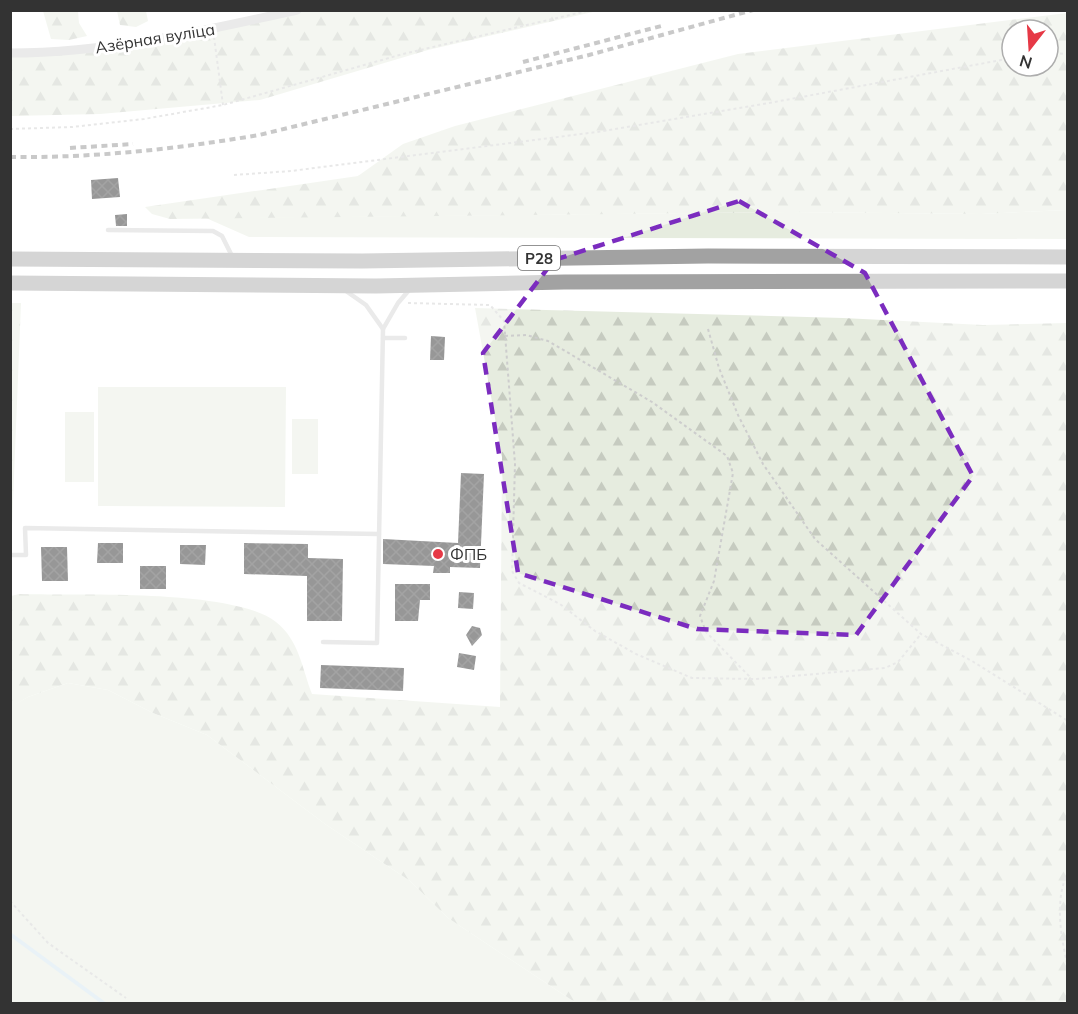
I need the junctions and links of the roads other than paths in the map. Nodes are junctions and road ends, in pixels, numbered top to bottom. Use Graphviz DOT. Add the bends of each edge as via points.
graph roads {
  1 [pos="297,10"];
  2 [pos="10,53"];
  3 [pos="108,230"];
  4 [pos="1068,257"];
  5 [pos="10,259"];
  6 [pos="234,260"];
  7 [pos="1068,280"];
  8 [pos="10,283"];
  9 [pos="414,284"];
  10 [pos="336,285"];
  11 [pos="383,329"];
  12 [pos="382,338"];
  13 [pos="405,338"];
  14 [pos="379,534"];
  15 [pos="10,555"];
  16 [pos="323,642"];
  1 -- 2 [label="street, Азёрная вуліца" via="213,29 55,53"];
  3 -- 6 [label="lane" via="213,231 222,236"];
  4 -- 6 [label="highway, Р28"];
  5 -- 6 [label="highway, Р28"];
  7 -- 9 [label="highway, Р28"];
  8 -- 10 [label="highway, Р28"];
  9 -- 10 [label="highway, Р28"];
  9 -- 11 [label="lane"];
  10 -- 11 [label="lane" via="366,305"];
  11 -- 12 [label="lane"];
  12 -- 13 [label="lane"];
  12 -- 14 [label="lane"];
  14 -- 15 [label="lane" via="25,528 26,555"];
  14 -- 16 [label="lane" via="377,643"];
}
